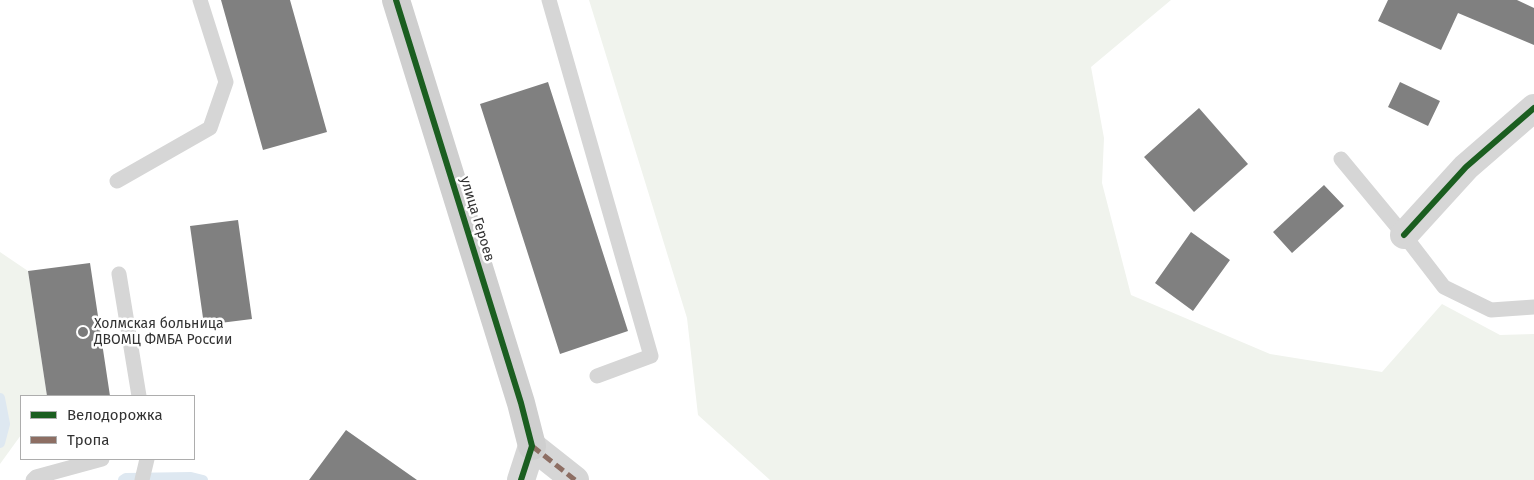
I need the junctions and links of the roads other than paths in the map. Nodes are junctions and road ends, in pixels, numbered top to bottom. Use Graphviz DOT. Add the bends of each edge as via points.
graph roads {
  1 [pos="200,0"];
  2 [pos="396,0"];
  3 [pos="549,0"];
  4 [pos="1534,108"];
  5 [pos="1341,158"];
  6 [pos="117,181"];
  7 [pos="1404,234"];
  8 [pos="119,274"];
  9 [pos="1534,307"];
  10 [pos="597,376"];
  11 [pos="139,395"];
  12 [pos="532,446"];
  13 [pos="98,460"];
  14 [pos="148,460"];
  15 [pos="35,478"];
  16 [pos="142,480"];
  17 [pos="521,480"];
  18 [pos="575,480"];
  1 -- 6 [label="lane" via="226,82 210,128"];
  2 -- 12 [label="street, улица Героев" via="522,403"];
  3 -- 10 [label="lane" via="652,356"];
  4 -- 7 [label="street" via="1466,167"];
  5 -- 7 [label="lane"];
  7 -- 9 [label="lane" via="1444,287 1491,310"];
  8 -- 11 [label="lane"];
  12 -- 17 [label="street"];
  12 -- 18 [label="street"];
  13 -- 15 [label="lane"];
  14 -- 16 [label="lane"];
}
